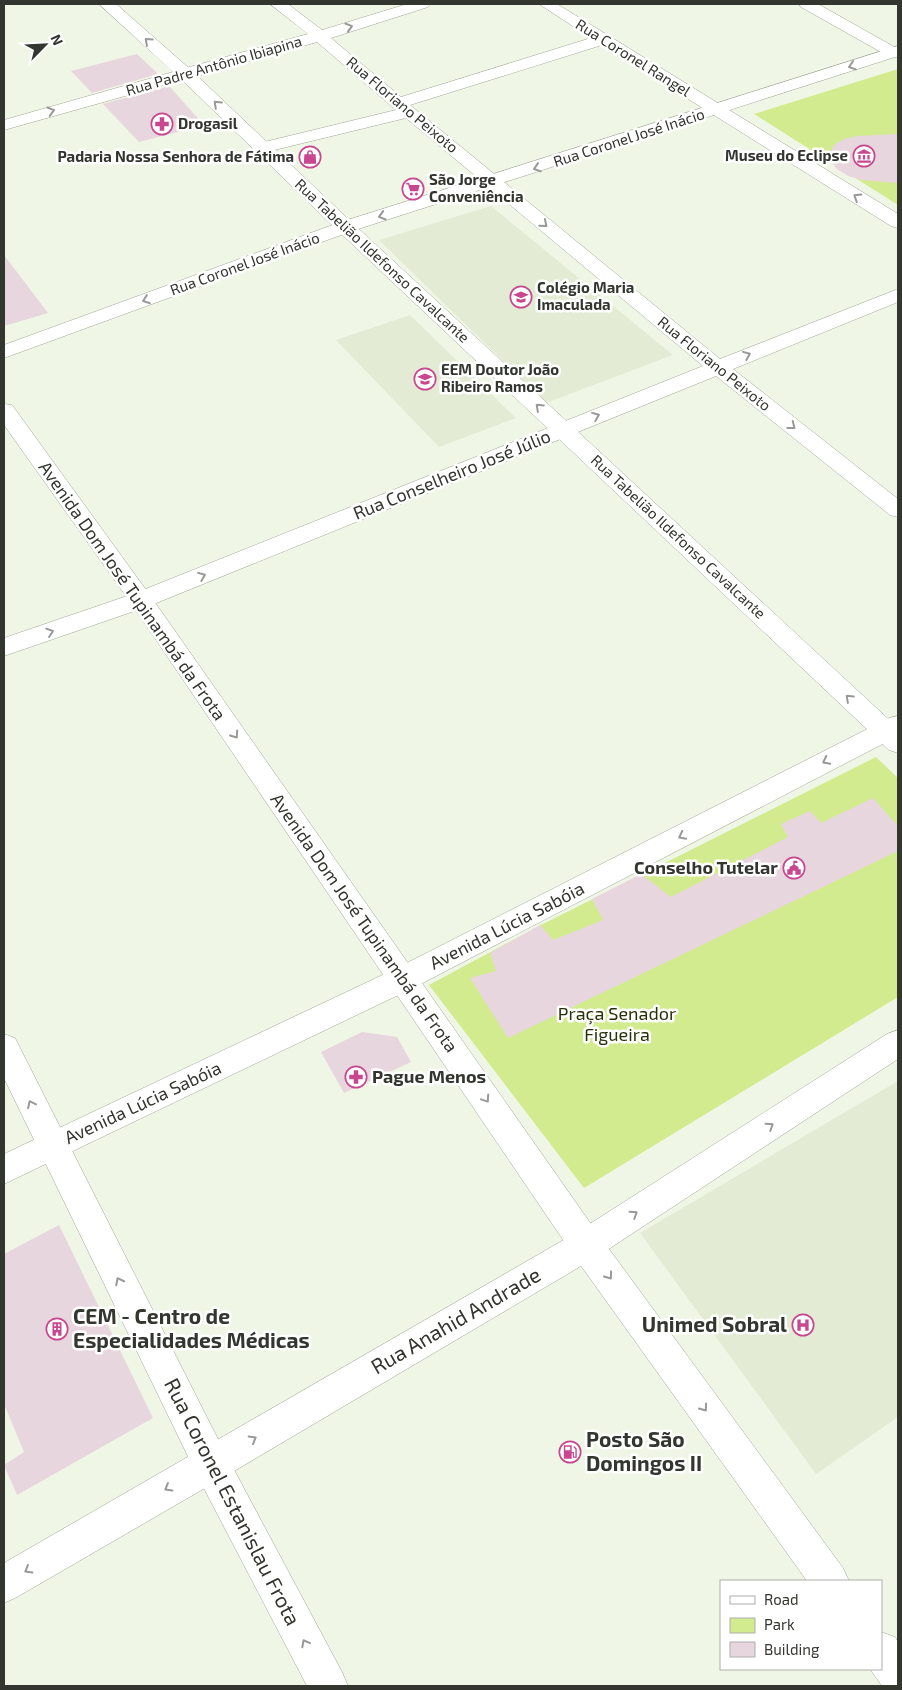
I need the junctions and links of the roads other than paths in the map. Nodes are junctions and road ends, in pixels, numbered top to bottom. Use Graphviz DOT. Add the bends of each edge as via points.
graph roads {
  1 [pos="107,4"];
  2 [pos="278,4"];
  3 [pos="422,4"];
  4 [pos="547,4"];
  5 [pos="807,4"];
  6 [pos="320,36"];
  7 [pos="604,39"];
  8 [pos="896,52"];
  9 [pos="185,74"];
  10 [pos="403,107"];
  11 [pos="716,109"];
  12 [pos="4,124"];
  13 [pos="262,148"];
  14 [pos="493,182"];
  15 [pos="898,222"];
  16 [pos="345,227"];
  17 [pos="898,295"];
  18 [pos="4,352"];
  19 [pos="717,367"];
  20 [pos="4,410"];
  21 [pos="564,430"];
  22 [pos="898,510"];
  23 [pos="142,600"];
  24 [pos="4,647"];
  25 [pos="894,733"];
  26 [pos="404,979"];
  27 [pos="898,1042"];
  28 [pos="4,1047"];
  29 [pos="51,1146"];
  30 [pos="4,1170"];
  31 [pos="586,1245"];
  32 [pos="211,1464"];
  33 [pos="829,1580"];
  34 [pos="4,1584"];
  35 [pos="882,1652"];
  36 [pos="898,1675"];
  37 [pos="328,1686"];
  9 -- 1 [label="street, Rua Tabelião Ildefonso Cavalcante, one-way"];
  2 -- 6 [label="street, Rua Floriano Peixoto"];
  6 -- 3 [label="street, Rua Padre Antônio Ibiapina, one-way"];
  4 -- 7 [label="street, Rua Coronel Rangel"];
  5 -- 8 [label="street"];
  6 -- 9 [label="street, Rua Padre Antônio Ibiapina"];
  6 -- 10 [label="street, Rua Floriano Peixoto"];
  7 -- 10 [label="street"];
  7 -- 11 [label="street, Rua Coronel Rangel"];
  8 -- 11 [label="street, Rua Coronel José Inácio, one-way"];
  12 -- 9 [label="street, Rua Padre Antônio Ibiapina, one-way"];
  13 -- 9 [label="street, Rua Tabelião Ildefonso Cavalcante, one-way"];
  10 -- 13 [label="street"];
  10 -- 14 [label="street, Rua Floriano Peixoto"];
  11 -- 14 [label="street, Rua Coronel José Inácio, one-way"];
  15 -- 11 [label="street, Rua Coronel Rangel, one-way"];
  13 -- 16 [label="street, Rua Tabelião Ildefonso Cavalcante"];
  14 -- 16 [label="street, Rua Coronel José Inácio, one-way"];
  14 -- 19 [label="street, Rua Floriano Peixoto, one-way"];
  16 -- 18 [label="street, Rua Coronel José Inácio, one-way"];
  21 -- 16 [label="street, Rua Tabelião Ildefonso Cavalcante, one-way"];
  19 -- 17 [label="street, Rua Conselheiro José Júlio, one-way"];
  21 -- 19 [label="street, Rua Conselheiro José Júlio, one-way"];
  19 -- 22 [label="street, Rua Floriano Peixoto, one-way"];
  20 -- 23 [label="street, Avenida Dom José Tupinambá da Frota"];
  23 -- 21 [label="street, Rua Conselheiro José Júlio, one-way"];
  25 -- 21 [label="street, Rua Tabelião Ildefonso Cavalcante, one-way"];
  24 -- 23 [label="street, Rua Conselheiro José Júlio, one-way"];
  23 -- 26 [label="street, Avenida Dom José Tupinambá da Frota, one-way"];
  25 -- 26 [label="street, Avenida Lúcia Sabóia, one-way"];
  26 -- 29 [label="street, Avenida Lúcia Sabóia"];
  26 -- 31 [label="street, Avenida Dom José Tupinambá da Frota, one-way"];
  31 -- 27 [label="street, Rua Anahid Andrade, one-way"];
  29 -- 28 [label="street, Rua Coronel Estanislau Frota, one-way"];
  29 -- 30 [label="street, Avenida Lúcia Sabóia"];
  32 -- 29 [label="street, Rua Coronel Estanislau Frota, one-way"];
  32 -- 31 [label="street, Rua Anahid Andrade, one-way"];
  31 -- 33 [label="street, Avenida Dom José Tupinambá da Frota, one-way"];
  32 -- 34 [label="street, Rua Anahid Andrade, one-way"];
  37 -- 32 [label="street, Rua Coronel Estanislau Frota, one-way"];
  35 -- 36 [label="street"];
}
